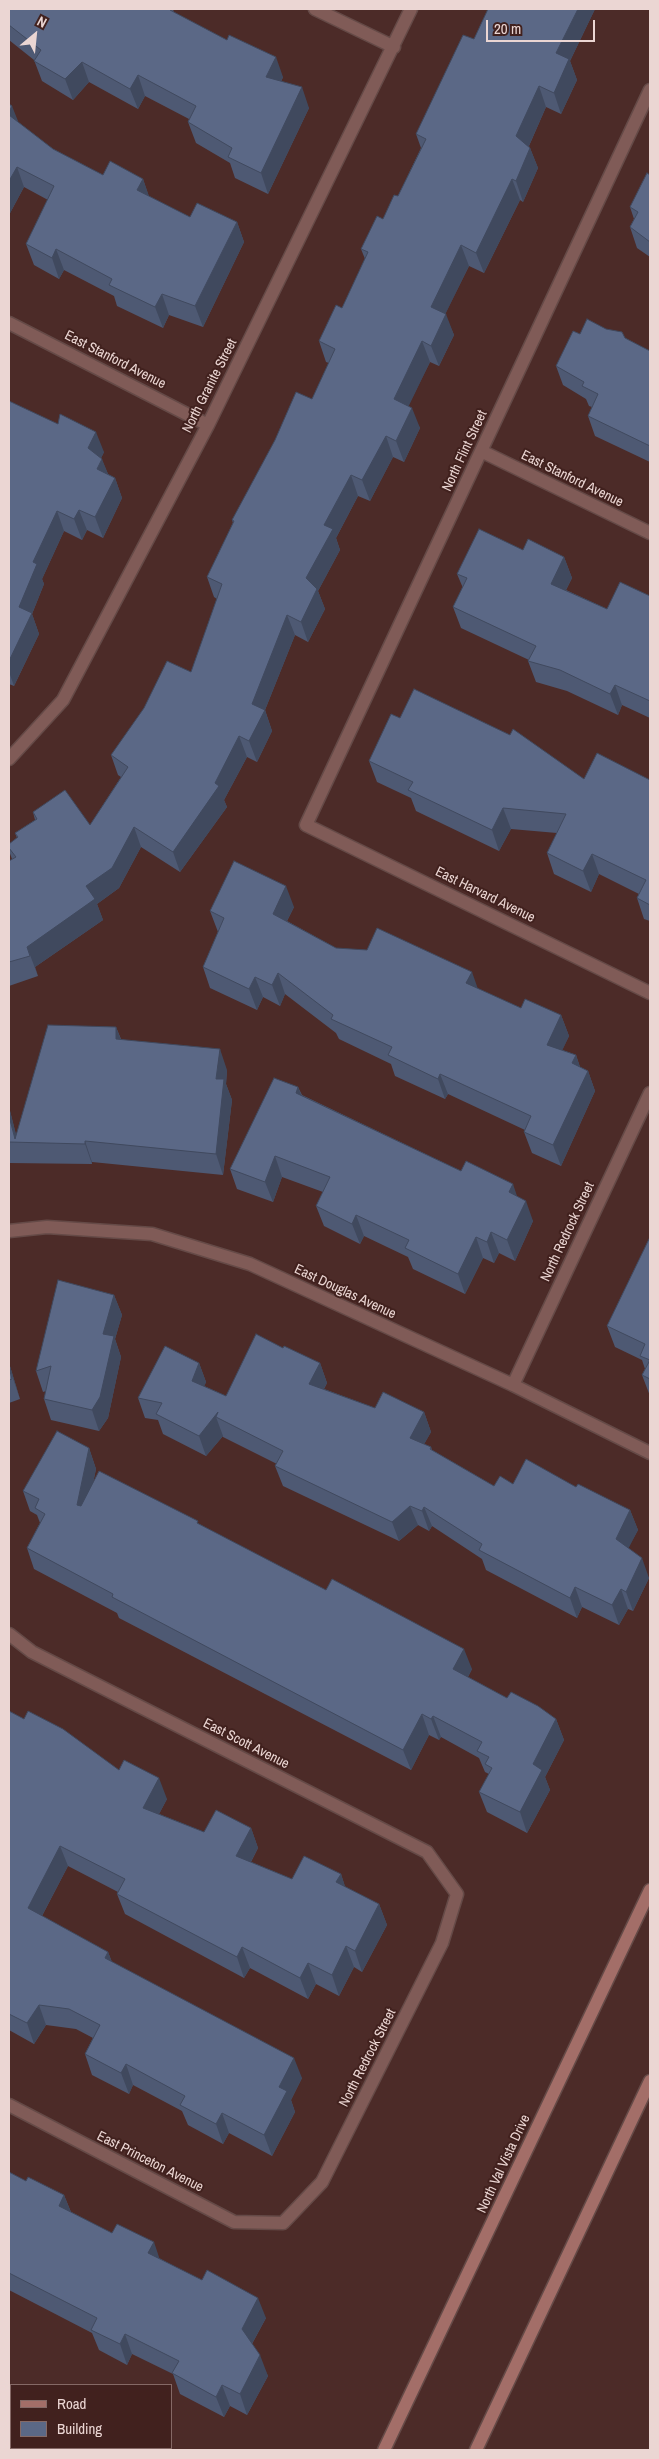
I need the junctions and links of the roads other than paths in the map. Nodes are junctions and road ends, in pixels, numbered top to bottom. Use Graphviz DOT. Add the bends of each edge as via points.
graph roads {
  1 [pos="315,9"];
  2 [pos="411,9"];
  3 [pos="394,47"];
  4 [pos="650,90"];
  5 [pos="9,323"];
  6 [pos="208,425"];
  7 [pos="481,451"];
  8 [pos="650,533"];
  9 [pos="9,759"];
  10 [pos="306,825"];
  11 [pos="650,993"];
  12 [pos="650,1093"];
  13 [pos="9,1231"];
  14 [pos="513,1385"];
  15 [pos="650,1453"];
  16 [pos="9,1634"];
  17 [pos="650,1890"];
  18 [pos="456,1894"];
  19 [pos="650,2081"];
  20 [pos="9,2105"];
  21 [pos="283,2223"];
  22 [pos="384,2450"];
  23 [pos="476,2450"];
  1 -- 3 [label="street"];
  2 -- 3 [label="street, North Granite Street"];
  3 -- 6 [label="street, North Granite Street"];
  4 -- 7 [label="street, North Flint Street"];
  5 -- 6 [label="street, East Stanford Avenue"];
  6 -- 9 [label="street, North Granite Street" via="63,700"];
  7 -- 8 [label="street, East Stanford Avenue"];
  7 -- 10 [label="street, North Flint Street"];
  10 -- 11 [label="street, East Harvard Avenue"];
  12 -- 14 [label="street, North Redrock Street"];
  13 -- 14 [label="street, East Douglas Avenue" via="47,1227 152,1234 250,1264"];
  14 -- 15 [label="street, East Douglas Avenue"];
  16 -- 18 [label="street, East Scott Avenue" via="32,1652 427,1852"];
  17 -- 22 [label="main road, North Val Vista Drive"];
  18 -- 21 [label="street, North Redrock Street" via="442,1943 322,2182"];
  19 -- 23 [label="main road"];
  20 -- 21 [label="street, East Princeton Avenue" via="234,2222"];
}
